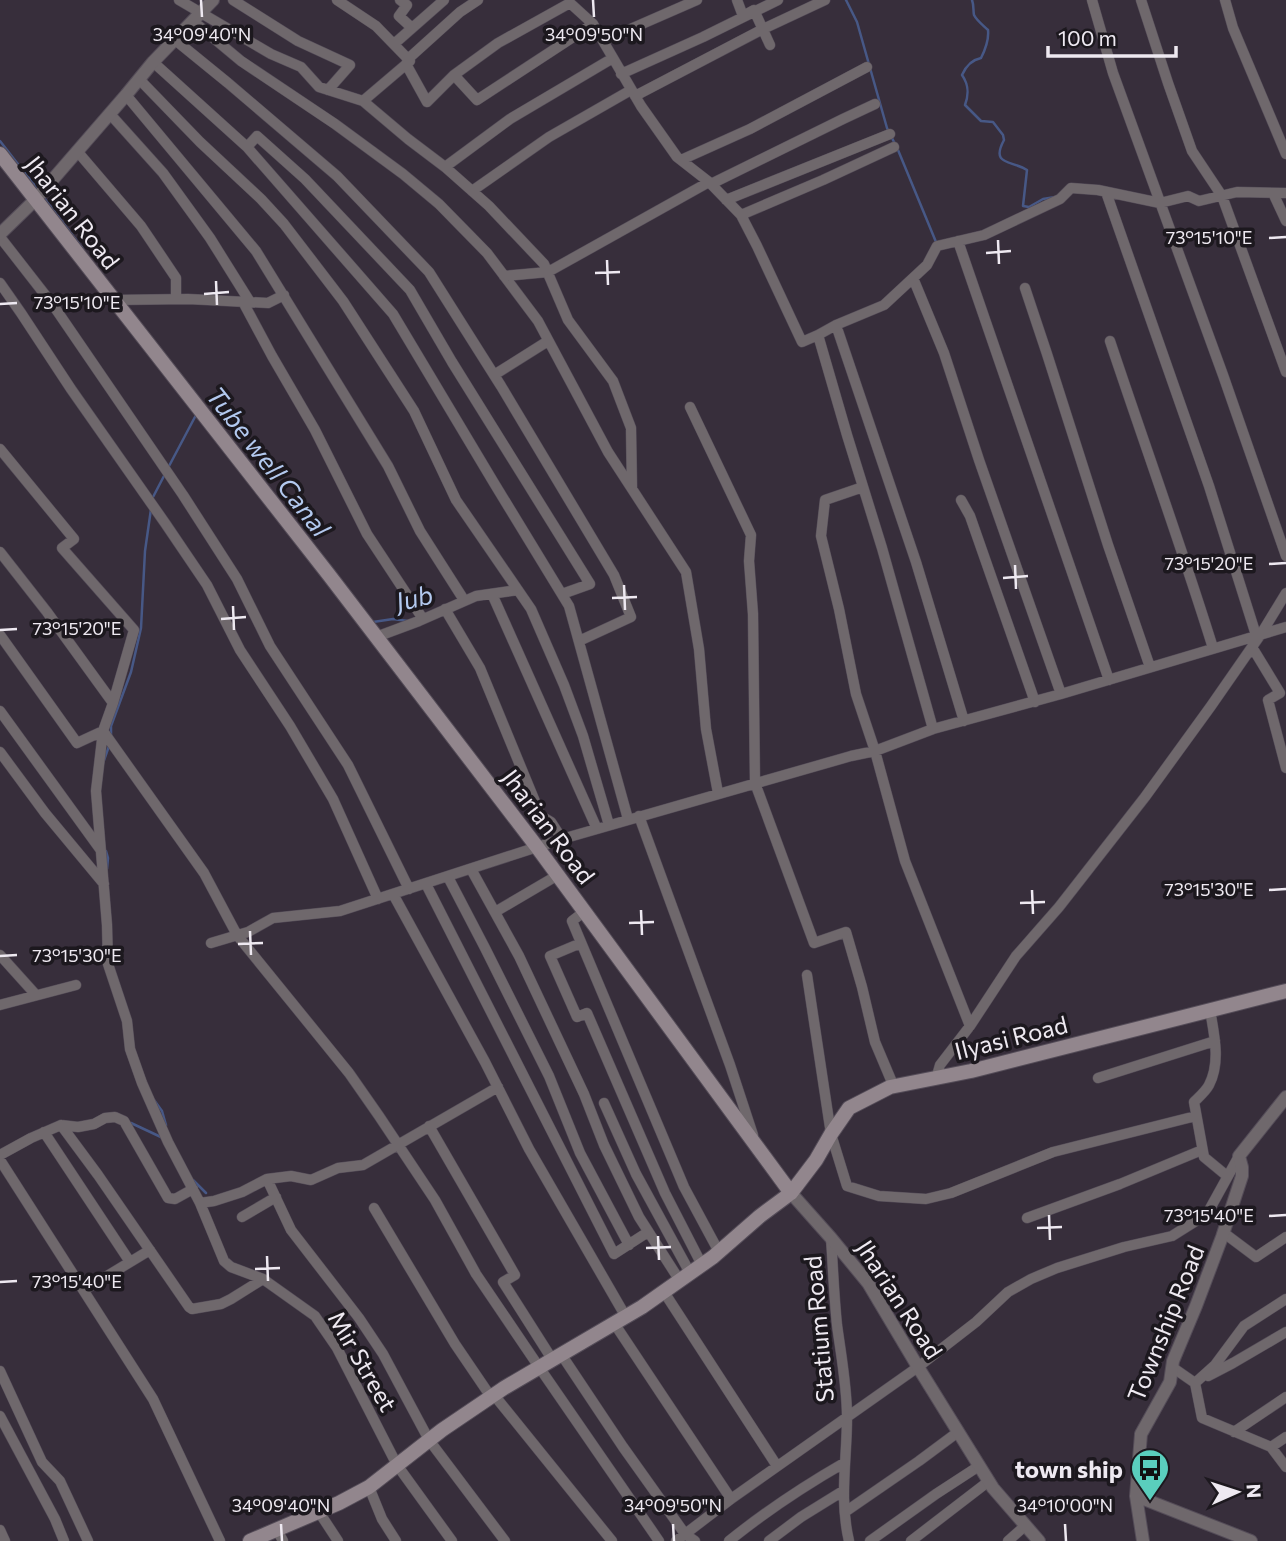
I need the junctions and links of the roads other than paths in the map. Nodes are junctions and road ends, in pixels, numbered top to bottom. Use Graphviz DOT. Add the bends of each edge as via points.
graph roads {
  1 [pos="179,0"];
  2 [pos="213,0"];
  3 [pos="233,0"];
  4 [pos="337,0"];
  5 [pos="400,0"];
  6 [pos="478,0"];
  7 [pos="697,0"];
  8 [pos="737,0"];
  9 [pos="778,0"];
  10 [pos="825,0"];
  11 [pos="1091,0"];
  12 [pos="1141,0"];
  13 [pos="1225,0"];
  14 [pos="441,1"];
  15 [pos="569,1"];
  16 [pos="754,10"];
  17 [pos="197,17"];
  18 [pos="593,24"];
  19 [pos="412,28"];
  20 [pos="763,29"];
  21 [pos="174,39"];
  22 [pos="603,41"];
  23 [pos="394,44"];
  24 [pos="770,45"];
  25 [pos="613,58"];
  26 [pos="153,62"];
  27 [pos="407,62"];
  28 [pos="867,67"];
  29 [pos="621,74"];
  30 [pos="454,75"];
  31 [pos="139,79"];
  32 [pos="328,90"];
  33 [pos="633,93"];
  34 [pos="126,95"];
  35 [pos="363,101"];
  36 [pos="875,104"];
  37 [pos="110,114"];
  38 [pos="890,134"];
  39 [pos="247,147"];
  40 [pos="894,147"];
  41 [pos="77,151"];
  42 [pos="0,154"];
  43 [pos="1286,154"];
  44 [pos="681,160"];
  45 [pos="446,167"];
  46 [pos="710,183"];
  47 [pos="472,191"];
  48 [pos="1106,192"];
  49 [pos="1286,192"];
  50 [pos="1273,193"];
  51 [pos="1222,196"];
  52 [pos="35,200"];
  53 [pos="726,200"];
  54 [pos="1160,203"];
  55 [pos="741,215"];
  56 [pos="1286,221"];
  57 [pos="0,236"];
  58 [pos="958,241"];
  59 [pos="548,272"];
  60 [pos="504,276"];
  61 [pos="913,278"];
  62 [pos="0,283"];
  63 [pos="1025,288"];
  64 [pos="284,295"];
  65 [pos="176,299"];
  66 [pos="113,300"];
  67 [pos="246,302"];
  68 [pos="836,325"];
  69 [pos="818,335"];
  70 [pos="548,341"];
  71 [pos="1110,341"];
  72 [pos="1286,372"];
  73 [pos="495,375"];
  74 [pos="690,407"];
  75 [pos="0,449"];
  76 [pos="863,487"];
  77 [pos="632,489"];
  78 [pos="961,500"];
  79 [pos="0,552"];
  80 [pos="1286,556"];
  81 [pos="517,590"];
  82 [pos="1286,593"];
  83 [pos="492,594"];
  84 [pos="562,594"];
  85 [pos="464,600"];
  86 [pos="445,609"];
  87 [pos="423,619"];
  88 [pos="1286,627"];
  89 [pos="0,635"];
  90 [pos="1259,635"];
  91 [pos="376,637"];
  92 [pos="579,641"];
  93 [pos="1252,647"];
  94 [pos="1213,648"];
  95 [pos="1150,667"];
  96 [pos="1109,680"];
  97 [pos="1060,694"];
  98 [pos="1035,702"];
  99 [pos="113,703"];
  100 [pos="0,711"];
  101 [pos="964,721"];
  102 [pos="933,729"];
  103 [pos="103,731"];
  104 [pos="875,751"];
  105 [pos="0,752"];
  106 [pos="1286,768"];
  107 [pos="755,783"];
  108 [pos="718,793"];
  109 [pos="634,817"];
  110 [pos="609,825"];
  111 [pos="597,829"];
  112 [pos="562,839"];
  113 [pos="537,848"];
  114 [pos="102,852"];
  115 [pos="471,869"];
  116 [pos="558,875"];
  117 [pos="448,877"];
  118 [pos="426,884"];
  119 [pos="104,885"];
  120 [pos="409,889"];
  121 [pos="393,894"];
  122 [pos="378,899"];
  123 [pos="585,911"];
  124 [pos="495,912"];
  125 [pos="237,935"];
  126 [pos="211,943"];
  127 [pos="581,943"];
  128 [pos="0,955"];
  129 [pos="807,975"];
  130 [pos="76,985"];
  131 [pos="1286,991"];
  132 [pos="36,995"];
  133 [pos="0,1005"];
  134 [pos="1210,1010"];
  135 [pos="970,1026"];
  136 [pos="1215,1041"];
  137 [pos="1098,1078"];
  138 [pos="936,1079"];
  139 [pos="498,1087"];
  140 [pos="894,1087"];
  141 [pos="1286,1097"];
  142 [pos="604,1103"];
  143 [pos="1196,1116"];
  144 [pos="61,1125"];
  145 [pos="429,1126"];
  146 [pos="44,1132"];
  147 [pos="831,1134"];
  148 [pos="397,1144"];
  149 [pos="757,1146"];
  150 [pos="1202,1150"];
  151 [pos="1239,1156"];
  152 [pos="0,1157"];
  153 [pos="1227,1176"];
  154 [pos="267,1179"];
  155 [pos="192,1189"];
  156 [pos="791,1194"];
  157 [pos="276,1197"];
  158 [pos="200,1203"];
  159 [pos="374,1208"];
  160 [pos="242,1217"];
  161 [pos="1027,1218"];
  162 [pos="648,1232"];
  163 [pos="1224,1233"];
  164 [pos="1286,1237"];
  165 [pos="831,1238"];
  166 [pos="629,1244"];
  167 [pos="150,1250"];
  168 [pos="719,1252"];
  169 [pos="130,1262"];
  170 [pos="691,1273"];
  171 [pos="263,1279"];
  172 [pos="84,1290"];
  173 [pos="664,1292"];
  174 [pos="1286,1299"];
  175 [pos="620,1320"];
  176 [pos="1286,1332"];
  177 [pos="556,1357"];
  178 [pos="539,1367"];
  179 [pos="918,1367"];
  180 [pos="1172,1367"];
  181 [pos="0,1371"];
  182 [pos="1195,1383"];
  183 [pos="492,1396"];
  184 [pos="1286,1397"];
  185 [pos="0,1416"];
  186 [pos="847,1416"];
  187 [pos="958,1432"];
  188 [pos="1234,1432"];
  189 [pos="1286,1437"];
  190 [pos="429,1440"];
  191 [pos="1271,1447"];
  192 [pos="844,1463"];
  193 [pos="397,1465"];
  194 [pos="777,1466"];
  195 [pos="979,1466"];
  196 [pos="1286,1467"];
  197 [pos="989,1481"];
  198 [pos="369,1487"];
  199 [pos="843,1491"];
  200 [pos="1136,1496"];
  201 [pos="731,1499"];
  202 [pos="845,1511"];
  203 [pos="319,1512"];
  204 [pos="1026,1525"];
  205 [pos="0,1530"];
  206 [pos="685,1534"];
  207 [pos="280,1536"];
  208 [pos="255,1540"];
  209 [pos="5,1541"];
  210 [pos="64,1541"];
  211 [pos="88,1541"];
  212 [pos="220,1541"];
  213 [pos="338,1541"];
  214 [pos="396,1541"];
  215 [pos="452,1541"];
  216 [pos="505,1541"];
  217 [pos="612,1541"];
  218 [pos="659,1541"];
  219 [pos="676,1541"];
  220 [pos="695,1541"];
  221 [pos="729,1541"];
  222 [pos="769,1541"];
  223 [pos="849,1541"];
  224 [pos="870,1541"];
  225 [pos="911,1541"];
  226 [pos="1007,1541"];
  227 [pos="1039,1541"];
  228 [pos="1143,1541"];
  229 [pos="1251,1541"];
  1 -- 17 [label="street"];
  2 -- 17 [label="street"];
  3 -- 32 [label="street" via="298,41 349,65"];
  4 -- 23 [label="street"];
  5 -- 19 [label="street" via="407,5 399,16"];
  6 -- 27 [label="street"];
  7 -- 22 [label="street"];
  8 -- 16 [label="street" via="743,16"];
  9 -- 16 [label="street"];
  10 -- 20 [label="street"];
  11 -- 54 [label="street"];
  12 -- 51 [label="street" via="1192,151"];
  13 -- 43 [label="street"];
  14 -- 19 [label="street"];
  15 -- 18 [label="street"];
  15 -- 30 [label="street"];
  16 -- 20 [label="street"];
  16 -- 29 [label="street"];
  17 -- 21 [label="street"];
  17 -- 32 [label="street" via="302,67 319,87"];
  17 -- 60 [label="street" via="241,61 335,124 439,204"];
  18 -- 22 [label="street"];
  18 -- 30 [label="street" via="477,100"];
  19 -- 23 [label="street"];
  20 -- 24 [label="street"];
  20 -- 33 [label="street"];
  21 -- 26 [label="street"];
  21 -- 73 [label="street" via="327,167 379,218 429,272"];
  22 -- 25 [label="street"];
  23 -- 27 [label="street"];
  25 -- 29 [label="street"];
  25 -- 45 [label="street" via="510,119"];
  26 -- 31 [label="street"];
  26 -- 39 [label="street"];
  27 -- 30 [label="street" via="427,102"];
  27 -- 35 [label="street"];
  28 -- 44 [label="street"];
  29 -- 33 [label="street"];
  31 -- 34 [label="street"];
  31 -- 81 [label="street" via="284,223 343,301 414,411 456,500"];
  32 -- 35 [label="street"];
  33 -- 44 [label="street"];
  33 -- 47 [label="street" via="549,137"];
  34 -- 37 [label="street"];
  34 -- 64 [label="street" via="256,251"];
  35 -- 45 [label="street"];
  36 -- 46 [label="street"];
  37 -- 41 [label="street"];
  37 -- 67 [label="street" via="163,173 210,238"];
  38 -- 53 [label="street"];
  39 -- 84 [label="street" via="393,314"];
  39 -- 84 [label="street" via="257,136 278,154 410,290 590,584"];
  40 -- 55 [label="street"];
  41 -- 52 [label="street"];
  41 -- 65 [label="street" via="141,226 176,278"];
  42 -- 52 [label="main road, Jharian Road"];
  44 -- 46 [label="street"];
  45 -- 47 [label="street"];
  46 -- 53 [label="street"];
  46 -- 59 [label="street"];
  47 -- 59 [label="street"];
  48 -- 54 [label="street"];
  48 -- 58 [label="street" via="1071,188 1039,210 984,235"];
  48 -- 90 [label="street"];
  49 -- 50 [label="street"];
  50 -- 51 [label="street"];
  50 -- 56 [label="street"];
  51 -- 54 [label="street" via="1199,201 1188,196"];
  51 -- 72 [label="street"];
  52 -- 57 [label="street"];
  52 -- 66 [label="main road, Jharian Road"];
  53 -- 55 [label="street"];
  54 -- 80 [label="street"];
  55 -- 69 [label="street" via="802,342"];
  57 -- 120 [label="street" via="53,305 237,579 270,646 348,765"];
  58 -- 61 [label="street" via="937,246"];
  58 -- 96 [label="street"];
  59 -- 60 [label="street"];
  59 -- 77 [label="street" via="568,320 618,393 631,428"];
  60 -- 70 [label="street"];
  61 -- 68 [label="street" via="884,305"];
  61 -- 97 [label="street" via="944,353"];
  62 -- 122 [label="street" via="207,585 240,650 333,799"];
  63 -- 95 [label="street"];
  64 -- 67 [label="street" via="268,303"];
  64 -- 85 [label="street"];
  65 -- 66 [label="street"];
  65 -- 67 [label="street"];
  66 -- 91 [label="main road, Jharian Road"];
  67 -- 87 [label="street" via="367,534"];
  68 -- 69 [label="street"];
  68 -- 101 [label="street"];
  69 -- 76 [label="street"];
  70 -- 73 [label="street"];
  70 -- 77 [label="street"];
  71 -- 94 [label="street"];
  73 -- 92 [label="street" via="614,575 631,617"];
  74 -- 107 [label="street" via="751,534"];
  75 -- 99 [label="street, Mir Street" via="74,539 62,548 134,630"];
  76 -- 102 [label="street"];
  76 -- 104 [label="street" via="825,499 821,536 856,694"];
  77 -- 108 [label="street" via="686,572"];
  78 -- 98 [label="street"];
  79 -- 99 [label="street"];
  81 -- 83 [label="street"];
  81 -- 110 [label="street" via="531,609 564,685"];
  82 -- 90 [label="street"];
  83 -- 85 [label="street"];
  83 -- 111 [label="street"];
  84 -- 92 [label="street"];
  85 -- 86 [label="street"];
  86 -- 87 [label="street"];
  86 -- 112 [label="street" via="480,668 541,816"];
  87 -- 91 [label="street"];
  88 -- 90 [label="street"];
  89 -- 103 [label="street" via="77,743"];
  90 -- 93 [label="street"];
  90 -- 94 [label="street"];
  91 -- 113 [label="main road, Jharian Road"];
  92 -- 109 [label="street"];
  93 -- 106 [label="street" via="1280,693 1268,701"];
  93 -- 135 [label="street" via="1145,797 1016,956"];
  94 -- 95 [label="street"];
  95 -- 96 [label="street"];
  96 -- 97 [label="street"];
  97 -- 98 [label="street"];
  98 -- 101 [label="street"];
  99 -- 103 [label="street, Mir Street"];
  100 -- 114 [label="street"];
  101 -- 102 [label="street"];
  102 -- 104 [label="street"];
  103 -- 114 [label="street, Mir Street" via="96,791"];
  103 -- 125 [label="street" via="204,873"];
  104 -- 107 [label="street"];
  104 -- 135 [label="street" via="905,861"];
  105 -- 119 [label="street"];
  107 -- 108 [label="street"];
  107 -- 140 [label="street" via="814,943 846,932 875,1042"];
  108 -- 109 [label="street"];
  109 -- 110 [label="street"];
  109 -- 149 [label="street"];
  110 -- 111 [label="street"];
  111 -- 112 [label="street"];
  112 -- 113 [label="street"];
  113 -- 115 [label="street"];
  113 -- 116 [label="main road, Jharian Road"];
  114 -- 119 [label="street, Mir Street"];
  115 -- 117 [label="street"];
  115 -- 124 [label="street"];
  116 -- 123 [label="main road, Jharian Road"];
  116 -- 124 [label="street"];
  117 -- 118 [label="street"];
  117 -- 166 [label="street" via="549,1076 580,1153"];
  118 -- 120 [label="street"];
  118 -- 166 [label="street" via="614,1254"];
  119 -- 155 [label="street, Mir Street" via="108,964 127,1021 130,1049"];
  120 -- 121 [label="street"];
  121 -- 122 [label="street"];
  121 -- 139 [label="street"];
  122 -- 125 [label="street" via="340,911 273,918"];
  123 -- 127 [label="street" via="572,921"];
  123 -- 149 [label="main road, Jharian Road"];
  124 -- 162 [label="street"];
  125 -- 126 [label="street"];
  125 -- 148 [label="street" via="349,1073"];
  127 -- 168 [label="street" via="684,1187"];
  127 -- 170 [label="street" via="550,956 577,1017 587,1013 665,1192"];
  128 -- 132 [label="street"];
  129 -- 147 [label="street"];
  130 -- 132 [label="street"];
  131 -- 134 [label="main road, Ilyasi Road"];
  132 -- 133 [label="street"];
  134 -- 136 [label="street"];
  134 -- 138 [label="main road, Ilyasi Road"];
  135 -- 138 [label="street" via="940,1065"];
  136 -- 137 [label="street"];
  136 -- 143 [label="street" via="1215,1064 1209,1086 1194,1102"];
  138 -- 140 [label="main road, Ilyasi Road"];
  139 -- 145 [label="street"];
  139 -- 175 [label="street"];
  140 -- 147 [label="main road, Ilyasi Road" via="849,1108"];
  141 -- 151 [label="street"];
  142 -- 170 [label="street" via="636,1174"];
  143 -- 147 [label="street" via="1053,1152 926,1199 879,1196 846,1186"];
  143 -- 150 [label="street"];
  144 -- 146 [label="street"];
  144 -- 155 [label="street" via="78,1127 115,1117 124,1121 168,1198"];
  144 -- 167 [label="street"];
  145 -- 148 [label="street"];
  145 -- 177 [label="street" via="515,1275 503,1282"];
  146 -- 152 [label="street"];
  146 -- 169 [label="street"];
  147 -- 156 [label="main road, Ilyasi Road"];
  148 -- 154 [label="street" via="363,1165 338,1168 311,1180 291,1176"];
  148 -- 178 [label="street"];
  149 -- 156 [label="main road, Jharian Road"];
  150 -- 153 [label="street"];
  150 -- 161 [label="street"];
  151 -- 153 [label="street"];
  151 -- 163 [label="street, Township Road" via="1242,1176"];
  152 -- 172 [label="street"];
  153 -- 179 [label="street" via="1207,1213 1172,1236 1031,1279 1008,1292"];
  154 -- 157 [label="street"];
  154 -- 158 [label="street" via="242,1192"];
  155 -- 158 [label="street, Mir Street"];
  156 -- 165 [label="street, Jharian Road"];
  156 -- 168 [label="main road, Ilyasi Road"];
  157 -- 160 [label="street"];
  157 -- 190 [label="street" via="292,1230 383,1354"];
  158 -- 171 [label="street, Mir Street" via="224,1261"];
  159 -- 183 [label="street"];
  162 -- 166 [label="street"];
  162 -- 170 [label="street"];
  163 -- 164 [label="street" via="1256,1257"];
  163 -- 180 [label="street, Township Road"];
  165 -- 179 [label="street, Jharian Road" via="868,1283"];
  165 -- 186 [label="street, Statium Road"];
  167 -- 169 [label="street"];
  167 -- 171 [label="street" via="188,1307 221,1304"];
  168 -- 170 [label="main road, Ilyasi Road"];
  169 -- 172 [label="street"];
  170 -- 173 [label="main road, Ilyasi Road"];
  171 -- 193 [label="street, Mir Street" via="316,1316"];
  172 -- 212 [label="street" via="153,1399"];
  173 -- 175 [label="main road, Ilyasi Road"];
  173 -- 194 [label="street"];
  174 -- 182 [label="street" via="1244,1326"];
  175 -- 177 [label="main road, Ilyasi Road"];
  175 -- 201 [label="street"];
  176 -- 182 [label="street"];
  177 -- 178 [label="main road, Ilyasi Road"];
  177 -- 206 [label="street"];
  178 -- 183 [label="main road, Ilyasi Road"];
  178 -- 218 [label="street"];
  179 -- 186 [label="street"];
  179 -- 187 [label="street, Jharian Road"];
  180 -- 182 [label="street"];
  180 -- 200 [label="street, Township Road" via="1170,1382 1141,1434"];
  181 -- 211 [label="street" via="42,1462 60,1481"];
  182 -- 188 [label="street" via="1202,1418"];
  183 -- 190 [label="main road, Ilyasi Road"];
  183 -- 217 [label="street"];
  184 -- 188 [label="street"];
  185 -- 210 [label="street"];
  186 -- 192 [label="street, Statium Road"];
  186 -- 194 [label="street"];
  187 -- 195 [label="street, Jharian Road"];
  187 -- 202 [label="street"];
  188 -- 191 [label="street"];
  189 -- 191 [label="street"];
  190 -- 193 [label="main road, Ilyasi Road"];
  190 -- 216 [label="street"];
  191 -- 196 [label="street"];
  192 -- 199 [label="street, Statium Road"];
  192 -- 221 [label="street"];
  193 -- 198 [label="main road, Ilyasi Road"];
  193 -- 215 [label="street, Mir Street"];
  194 -- 201 [label="street"];
  195 -- 197 [label="street, Jharian Road"];
  195 -- 224 [label="street"];
  197 -- 204 [label="street, Jharian Road"];
  197 -- 225 [label="street"];
  198 -- 203 [label="main road, Ilyasi Road"];
  198 -- 214 [label="street"];
  199 -- 202 [label="street, Statium Road"];
  199 -- 222 [label="street"];
  200 -- 228 [label="street, Township Road"];
  200 -- 229 [label="street"];
  201 -- 206 [label="street"];
  202 -- 223 [label="street, Statium Road"];
  203 -- 207 [label="main road, Ilyasi Road"];
  203 -- 213 [label="street"];
  204 -- 226 [label="street"];
  204 -- 227 [label="street, Jharian Road"];
  205 -- 209 [label="street"];
  206 -- 219 [label="street"];
  206 -- 220 [label="street"];
  207 -- 208 [label="main road, Ilyasi Road"];
}
